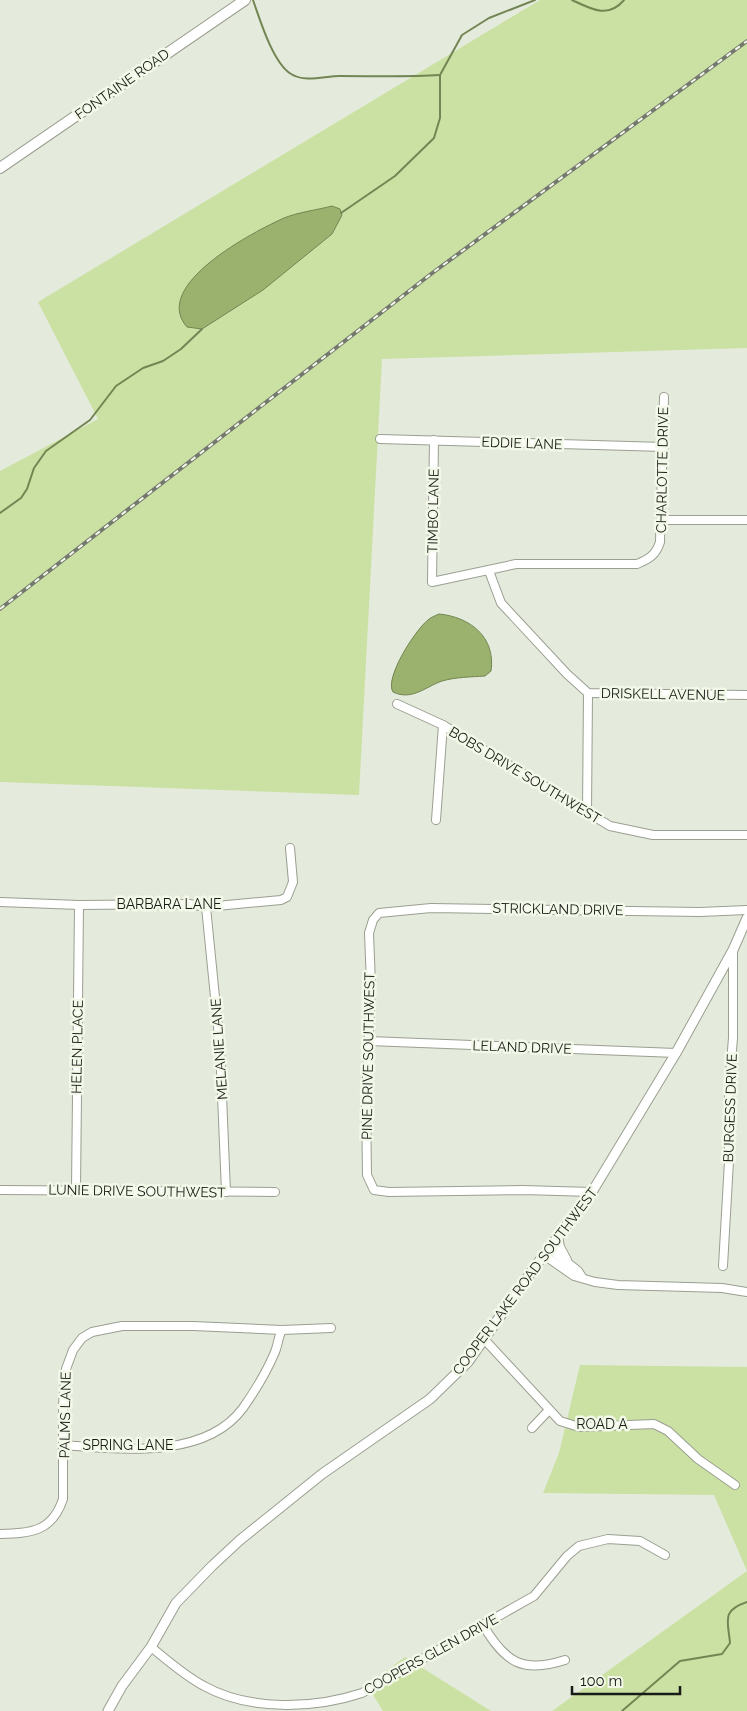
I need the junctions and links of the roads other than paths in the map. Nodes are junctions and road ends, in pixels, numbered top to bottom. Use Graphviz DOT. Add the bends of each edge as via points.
graph roads {
  1 [pos="245,0"];
  2 [pos="0,168"];
  3 [pos="664,397"];
  4 [pos="380,439"];
  5 [pos="434,440"];
  6 [pos="664,447"];
  7 [pos="662,520"];
  8 [pos="747,520"];
  9 [pos="489,571"];
  10 [pos="432,582"];
  11 [pos="588,693"];
  12 [pos="747,694"];
  13 [pos="397,704"];
  14 [pos="443,725"];
  15 [pos="587,812"];
  16 [pos="436,820"];
  17 [pos="747,836"];
  18 [pos="290,848"];
  19 [pos="0,902"];
  20 [pos="78,905"];
  21 [pos="206,907"];
  22 [pos="747,910"];
  23 [pos="747,918"];
  24 [pos="373,920"];
  25 [pos="733,950"];
  26 [pos="369,1041"];
  27 [pos="676,1053"];
  28 [pos="0,1190"];
  29 [pos="76,1190"];
  30 [pos="226,1192"];
  31 [pos="275,1192"];
  32 [pos="592,1192"];
  33 [pos="558,1236"];
  34 [pos="547,1251"];
  35 [pos="570,1264"];
  36 [pos="723,1266"];
  37 [pos="582,1277"];
  38 [pos="747,1292"];
  39 [pos="331,1328"];
  40 [pos="282,1330"];
  41 [pos="484,1339"];
  42 [pos="549,1410"];
  43 [pos="532,1428"];
  44 [pos="64,1445"];
  45 [pos="735,1485"];
  46 [pos="0,1534"];
  47 [pos="665,1555"];
  48 [pos="483,1625"];
  49 [pos="151,1647"];
  50 [pos="565,1660"];
  51 [pos="108,1711"];
  1 -- 2 [label="main road, FONTAINE ROAD"];
  3 -- 6 [label="street, CHARLOTTE DRIVE"];
  4 -- 5 [label="street, EDDIE LANE"];
  5 -- 6 [label="street, EDDIE LANE"];
  5 -- 10 [label="street, TIMBO LANE"];
  6 -- 7 [label="street, CHARLOTTE DRIVE"];
  7 -- 8 [label="street"];
  7 -- 9 [label="street, CHARLOTTE DRIVE" via="657,552 637,564 516,564"];
  9 -- 10 [label="street, CHARLOTTE DRIVE"];
  9 -- 11 [label="street, DRISKELL AVENUE" via="501,603"];
  11 -- 12 [label="street, DRISKELL AVENUE"];
  11 -- 15 [label="street"];
  13 -- 14 [label="street, BOBS DRIVE SOUTHWEST"];
  14 -- 15 [label="street, BOBS DRIVE SOUTHWEST"];
  14 -- 16 [label="street"];
  15 -- 17 [label="street, BOBS DRIVE SOUTHWEST" via="610,826 653,835"];
  18 -- 21 [label="street, BARBARA LANE" via="293,882 287,897 269,902"];
  19 -- 20 [label="street, BARBARA LANE"];
  20 -- 21 [label="street, BARBARA LANE" via="189,904"];
  20 -- 29 [label="street, HELEN PLACE"];
  21 -- 30 [label="street, MELANIE LANE" via="220,1047"];
  22 -- 24 [label="street, STRICKLAND DRIVE" via="432,908 379,913"];
  23 -- 25 [label="street, COOPER LAKE ROAD SOUTHWEST"];
  24 -- 26 [label="street, PINE DRIVE SOUTHWEST" via="369,933"];
  25 -- 27 [label="street, COOPER LAKE ROAD SOUTHWEST"];
  25 -- 36 [label="street, BURGESS DRIVE"];
  26 -- 27 [label="street, LELAND DRIVE"];
  26 -- 32 [label="street, PINE DRIVE SOUTHWEST" via="366,1174 374,1190"];
  27 -- 32 [label="street, COOPER LAKE ROAD SOUTHWEST"];
  28 -- 29 [label="street, LUNIE DRIVE SOUTHWEST"];
  29 -- 30 [label="street, LUNIE DRIVE SOUTHWEST"];
  30 -- 31 [label="street, LUNIE DRIVE SOUTHWEST"];
  32 -- 33 [label="street, COOPER LAKE ROAD SOUTHWEST"];
  33 -- 34 [label="street, COOPER LAKE ROAD SOUTHWEST"];
  33 -- 35 [label="street"];
  34 -- 35 [label="street"];
  34 -- 37 [label="street" via="574,1276"];
  34 -- 41 [label="street, COOPER LAKE ROAD SOUTHWEST"];
  35 -- 37 [label="street"];
  37 -- 38 [label="street" via="618,1285 722,1288"];
  39 -- 40 [label="street, PALMS LANE"];
  40 -- 44 [label="street, SPRING LANE" via="276,1350 242,1409 208,1436 172,1446 108,1448"];
  40 -- 44 [label="street, PALMS LANE" via="122,1326 92,1332 72,1350 66,1369"];
  41 -- 42 [label="street, ROAD A"];
  41 -- 49 [label="street, COOPER LAKE ROAD SOUTHWEST" via="468,1362 430,1399 322,1474 240,1540 176,1603"];
  42 -- 43 [label="street"];
  42 -- 45 [label="street, ROAD A" via="560,1421 579,1427 654,1424 668,1431 698,1459"];
  44 -- 46 [label="street, PALMS LANE" via="63,1499 59,1511 36,1531"];
  47 -- 48 [label="street, COOPERS GLEN DRIVE" via="640,1540 608,1539 586,1543 567,1556 534,1596"];
  48 -- 49 [label="street, COOPERS GLEN DRIVE" via="362,1693 338,1701 278,1704 238,1700 204,1687"];
  48 -- 50 [label="street" via="499,1650 516,1662 528,1665"];
  49 -- 51 [label="street, COOPER LAKE ROAD SOUTHWEST"];
}
